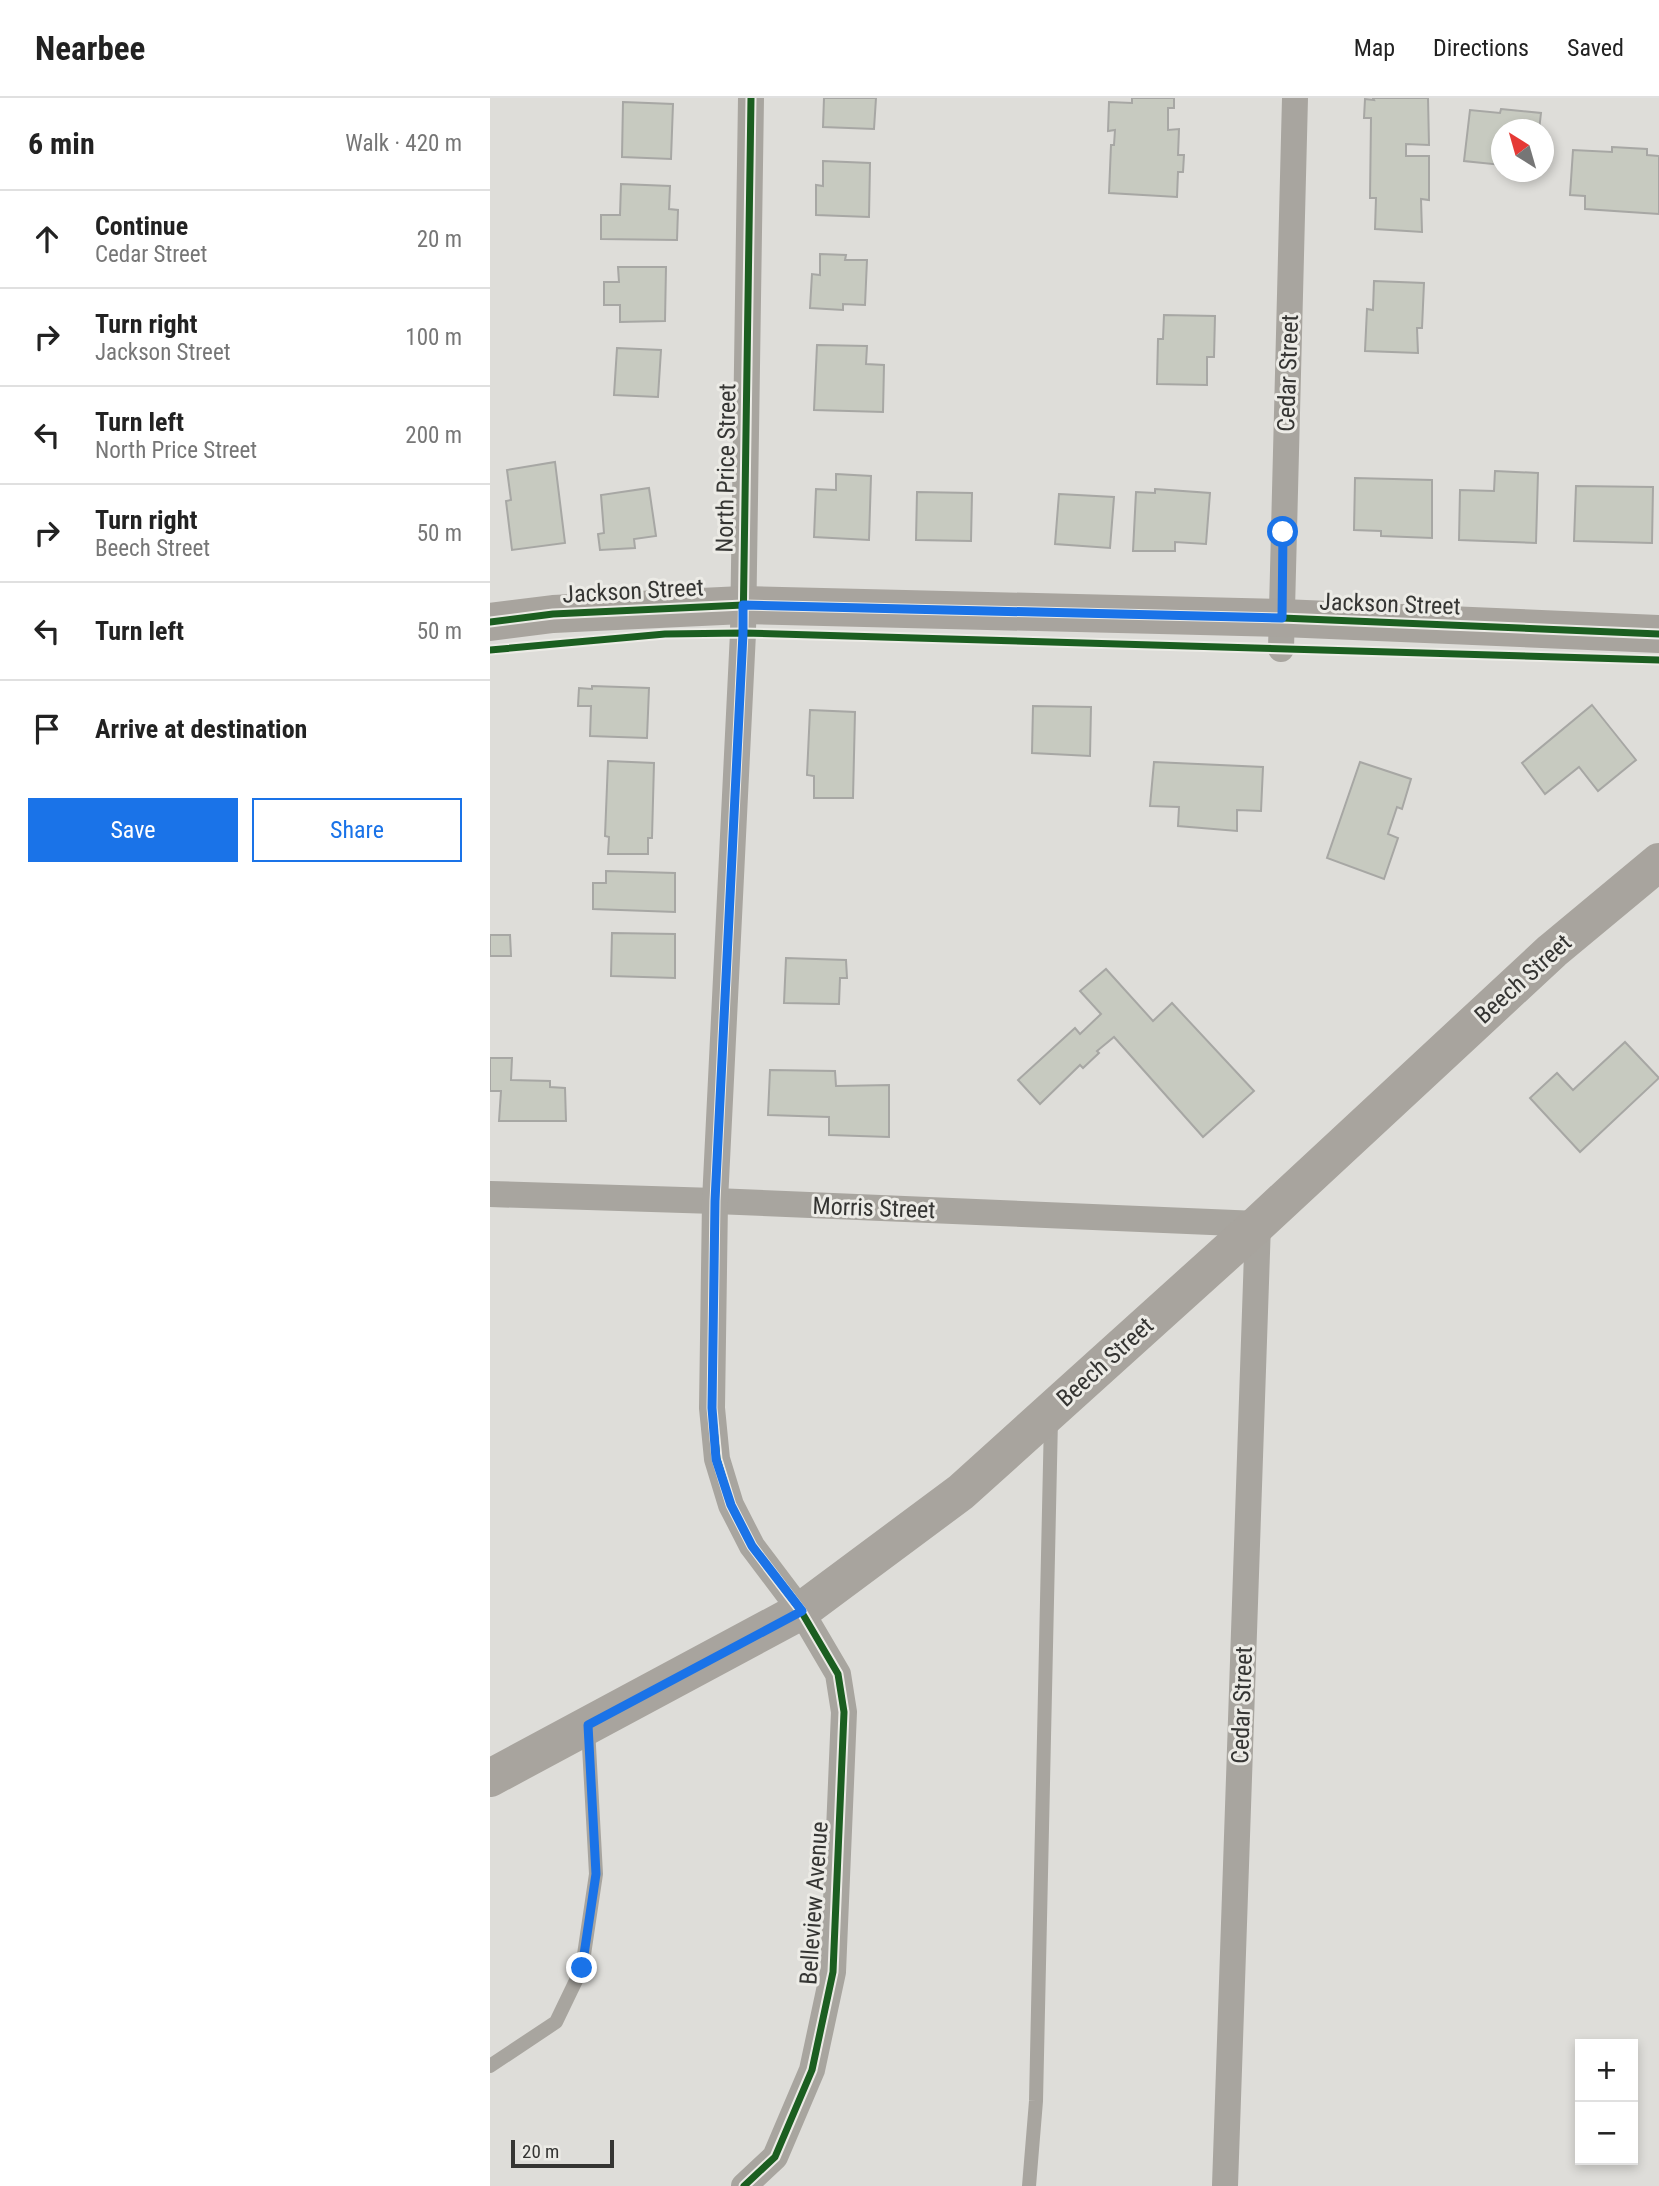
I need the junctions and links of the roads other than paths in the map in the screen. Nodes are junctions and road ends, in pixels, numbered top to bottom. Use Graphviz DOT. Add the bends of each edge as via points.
graph roads {
  1 [pos="751,98"];
  2 [pos="1295,98"];
  3 [pos="743,605"];
  4 [pos="490,622"];
  5 [pos="1282,634"];
  6 [pos="1659,635"];
  7 [pos="1659,862"];
  8 [pos="490,1194"];
  9 [pos="715,1201"];
  10 [pos="1258,1224"];
  11 [pos="1051,1410"];
  12 [pos="802,1611"];
  13 [pos="588,1725"];
  14 [pos="490,1778"];
  15 [pos="490,2066"];
  16 [pos="744,2186"];
  17 [pos="1028,2186"];
  18 [pos="1225,2186"];
  1 -- 3 [label="street, North Price Street"];
  2 -- 5 [label="street, Cedar Street"];
  3 -- 4 [label="street, Jackson Street" via="553,614"];
  3 -- 5 [label="street, Jackson Street"];
  3 -- 9 [label="street, North Price Street"];
  5 -- 6 [label="street, Jackson Street"];
  7 -- 10 [label="street, Beech Street" via="1552,951"];
  8 -- 9 [label="street, Morris Street"];
  9 -- 10 [label="street, Morris Street"];
  9 -- 12 [label="street, North Price Street" via="712,1408 716,1459 731,1505 752,1546"];
  10 -- 11 [label="street, Beech Street"];
  10 -- 18 [label="street, Cedar Street"];
  11 -- 12 [label="street, Beech Street" via="961,1492"];
  11 -- 17 [label="lane" via="1036,2101"];
  12 -- 13 [label="street, Beech Street"];
  12 -- 16 [label="street, Belleview Avenue" via="838,1674 844,1712 833,1972 812,2070 775,2157"];
  13 -- 14 [label="street, Beech Street"];
  13 -- 15 [label="lane" via="596,1874 582,1968 556,2022"];
}
